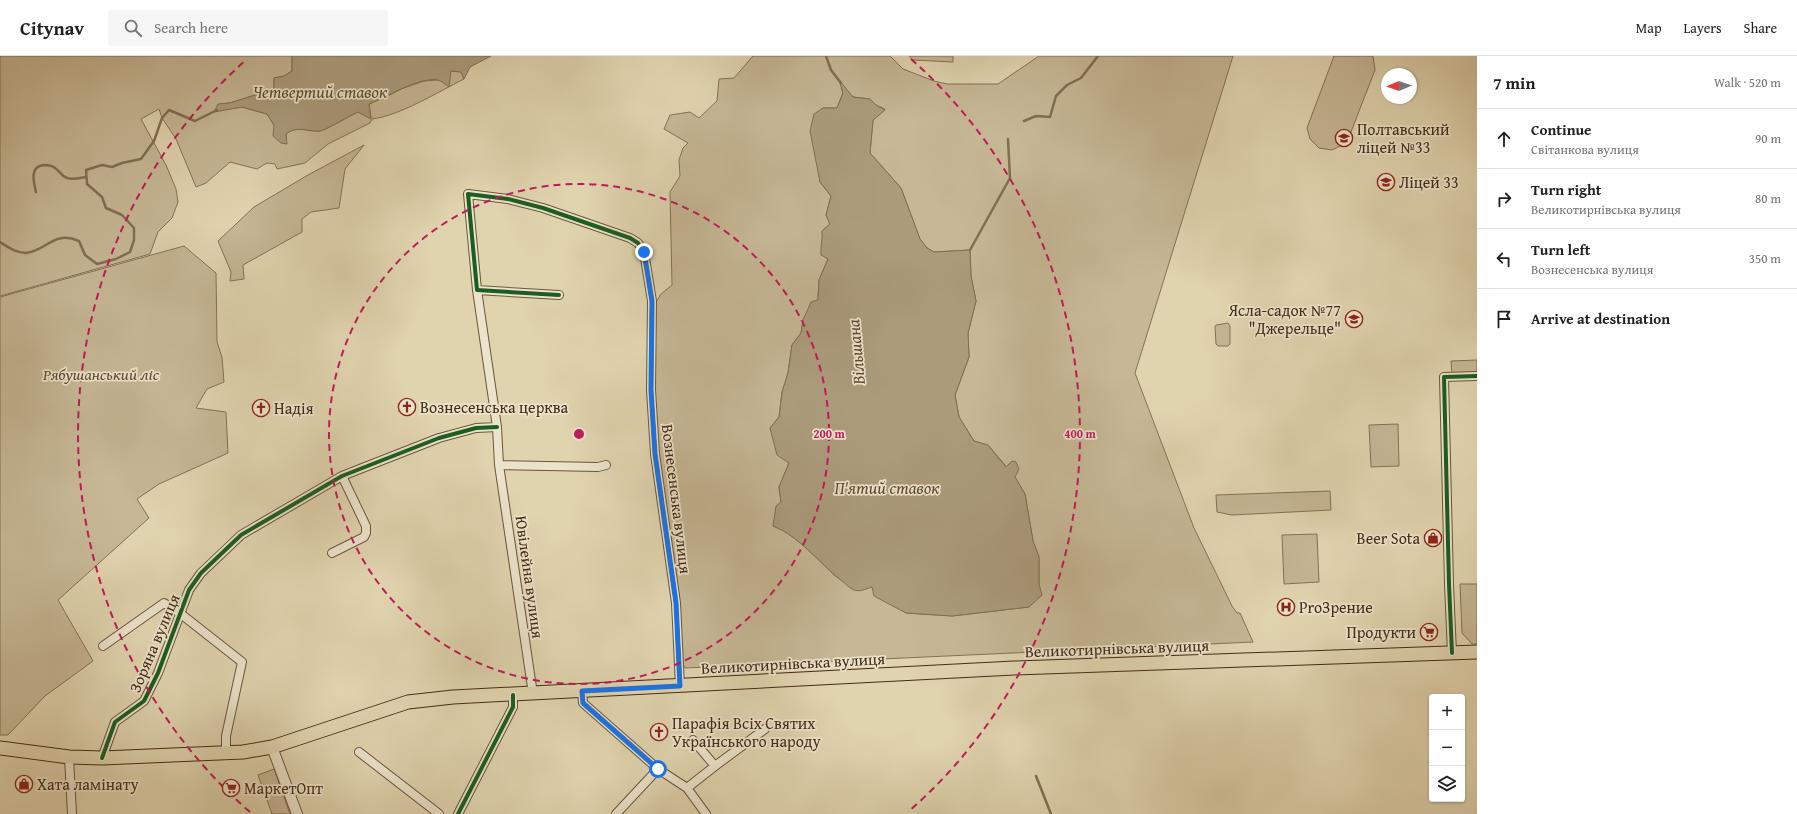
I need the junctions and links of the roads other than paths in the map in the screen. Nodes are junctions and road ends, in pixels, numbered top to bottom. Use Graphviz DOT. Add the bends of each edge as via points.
graph roads {
  1 [pos="477,290"];
  2 [pos="558,295"];
  3 [pos="1477,376"];
  4 [pos="497,427"];
  5 [pos="499,465"];
  6 [pos="606,465"];
  7 [pos="342,476"];
  8 [pos="332,553"];
  9 [pos="181,614"];
  10 [pos="103,646"];
  11 [pos="1477,652"];
  12 [pos="1452,653"];
  13 [pos="680,686"];
  14 [pos="582,691"];
  15 [pos="513,694"];
  16 [pos="533,694"];
  17 [pos="766,729"];
  18 [pos="693,740"];
  19 [pos="272,747"];
  20 [pos="0,748"];
  21 [pos="359,752"];
  22 [pos="226,753"];
  23 [pos="69,758"];
  24 [pos="102,758"];
  25 [pos="714,766"];
  26 [pos="658,769"];
  27 [pos="687,788"];
  28 [pos="72,814"];
  29 [pos="296,814"];
  30 [pos="439,814"];
  31 [pos="458,814"];
  32 [pos="616,814"];
  33 [pos="706,814"];
  1 -- 2 [label="street"];
  1 -- 4 [label="street, Ювілейна вулиця"];
  1 -- 13 [label="street, Вознесенська вулиця" via="468,194 508,199 543,208 630,238 644,252 652,301 651,390 655,454 676,603"];
  3 -- 12 [label="street" via="1444,378"];
  4 -- 5 [label="street, Ювілейна вулиця"];
  4 -- 7 [label="street, Зоряна вулиця" via="476,428 439,438"];
  5 -- 6 [label="street"];
  5 -- 16 [label="street, Ювілейна вулиця"];
  7 -- 8 [label="street" via="366,526 366,533 364,537"];
  7 -- 9 [label="street, Зоряна вулиця" via="241,535 201,573 189,590"];
  9 -- 10 [label="street, Зоряна вулиця" via="164,603"];
  9 -- 22 [label="street" via="242,662 226,736"];
  9 -- 24 [label="street, Зоряна вулиця" via="144,701 115,722"];
  11 -- 12 [label="main road, Великотирнівська вулиця"];
  12 -- 13 [label="main road, Великотирнівська вулиця" via="1014,668"];
  13 -- 14 [label="main road, Великотирнівська вулиця"];
  14 -- 16 [label="main road, Великотирнівська вулиця"];
  14 -- 26 [label="street" via="583,703"];
  15 -- 16 [label="main road, Великотирнівська вулиця"];
  15 -- 19 [label="main road, Великотирнівська вулиця" via="408,702"];
  15 -- 31 [label="street" via="513,707"];
  17 -- 25 [label="street"];
  18 -- 25 [label="street"];
  19 -- 22 [label="main road, Великотирнівська вулиця"];
  19 -- 29 [label="street"];
  20 -- 23 [label="main road, Великотирнівська вулиця"];
  21 -- 30 [label="street"];
  22 -- 24 [label="main road, Великотирнівська вулиця"];
  23 -- 24 [label="main road, Великотирнівська вулиця"];
  23 -- 28 [label="street"];
  25 -- 27 [label="street"];
  26 -- 27 [label="street"];
  26 -- 32 [label="street"];
  27 -- 33 [label="street"];
}
